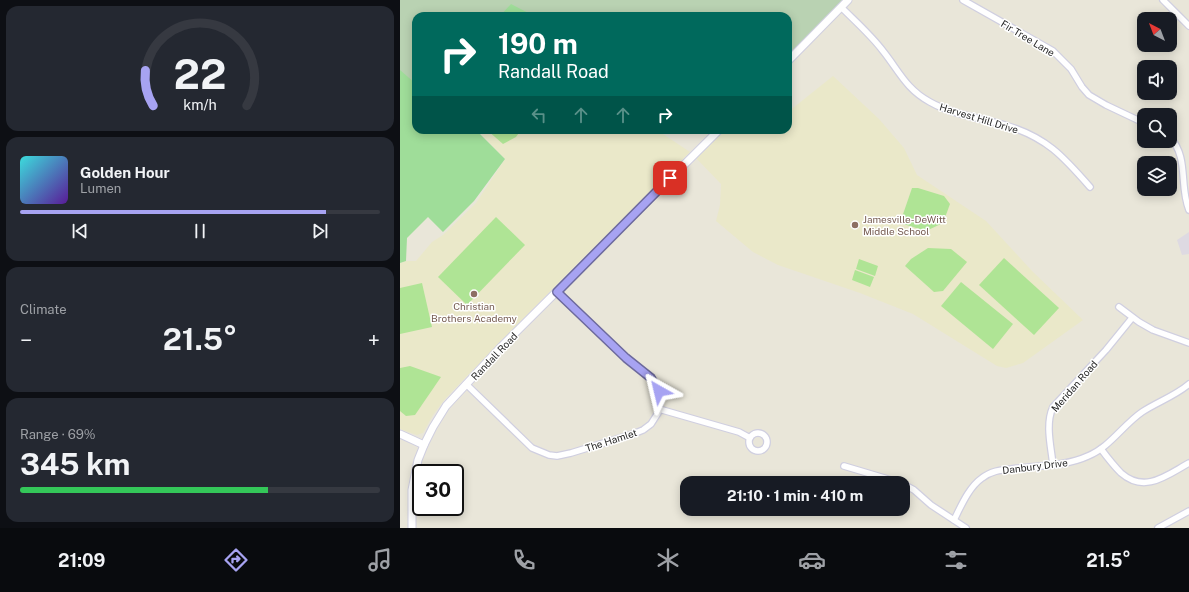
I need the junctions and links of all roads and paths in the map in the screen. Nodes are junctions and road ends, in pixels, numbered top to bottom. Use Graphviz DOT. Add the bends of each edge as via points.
graph roads {
  1 [pos="848,0"];
  2 [pos="964,0"];
  3 [pos="1164,0"];
  4 [pos="842,7"];
  5 [pos="1189,26"];
  6 [pos="792,57"];
  7 [pos="1137,120"];
  8 [pos="715,134"];
  9 [pos="1177,146"];
  10 [pos="1090,187"];
  11 [pos="1189,210"];
  12 [pos="557,292"];
  13 [pos="1119,307"];
  14 [pos="1132,318"];
  15 [pos="1189,343"];
  16 [pos="466,384"];
  17 [pos="1189,384"];
  18 [pos="659,409"];
  19 [pos="400,434"];
  20 [pos="750,438"];
  21 [pos="424,445"];
  22 [pos="1101,449"];
  23 [pos="1189,462"];
  24 [pos="1053,465"];
  25 [pos="844,466"];
  26 [pos="878,476"];
  27 [pos="910,488"];
  28 [pos="1189,512"];
  29 [pos="954,520"];
  30 [pos="412,528"];
  31 [pos="966,528"];
  32 [pos="1158,528"];
  1 -- 4 [label="street"];
  2 -- 7 [label="street, Fir Tree Lane" via="1053,51 1071,69 1089,95"];
  3 -- 5 [label="street"];
  4 -- 6 [label="street"];
  4 -- 10 [label="street, Harvest Hill Drive" via="883,51 912,90 945,110 1006,126 1039,139 1066,160"];
  8 -- 12 [label="street, Randall Road"];
  9 -- 11 [label="street" via="1182,157 1185,196"];
  12 -- 16 [label="street, Randall Road"];
  12 -- 18 [label="street" via="626,358 651,378 659,391"];
  13 -- 14 [label="street"];
  14 -- 15 [label="street" via="1153,330"];
  14 -- 24 [label="street, Meridan Road" via="1112,344 1053,407 1049,425"];
  16 -- 18 [label="street, The Hamlet" via="532,448 549,455 570,453 643,430 655,419"];
  16 -- 21 [label="street, Randall Road" via="446,406"];
  17 -- 22 [label="street, Danbury Drive" via="1133,418"];
  18 -- 20 [label="street" via="739,432"];
  19 -- 21 [label="street"];
  21 -- 30 [label="street, Randall Road" via="412,490"];
  22 -- 23 [label="street" via="1125,475 1145,483 1161,478"];
  22 -- 24 [label="street, Danbury Drive" via="1088,457"];
  24 -- 29 [label="street, Danbury Drive" via="1015,468 990,473 981,478 974,485"];
  25 -- 26 [label="street"];
  27 -- 29 [label="street"];
  28 -- 32 [label="street"];
  29 -- 31 [label="street"];
}
